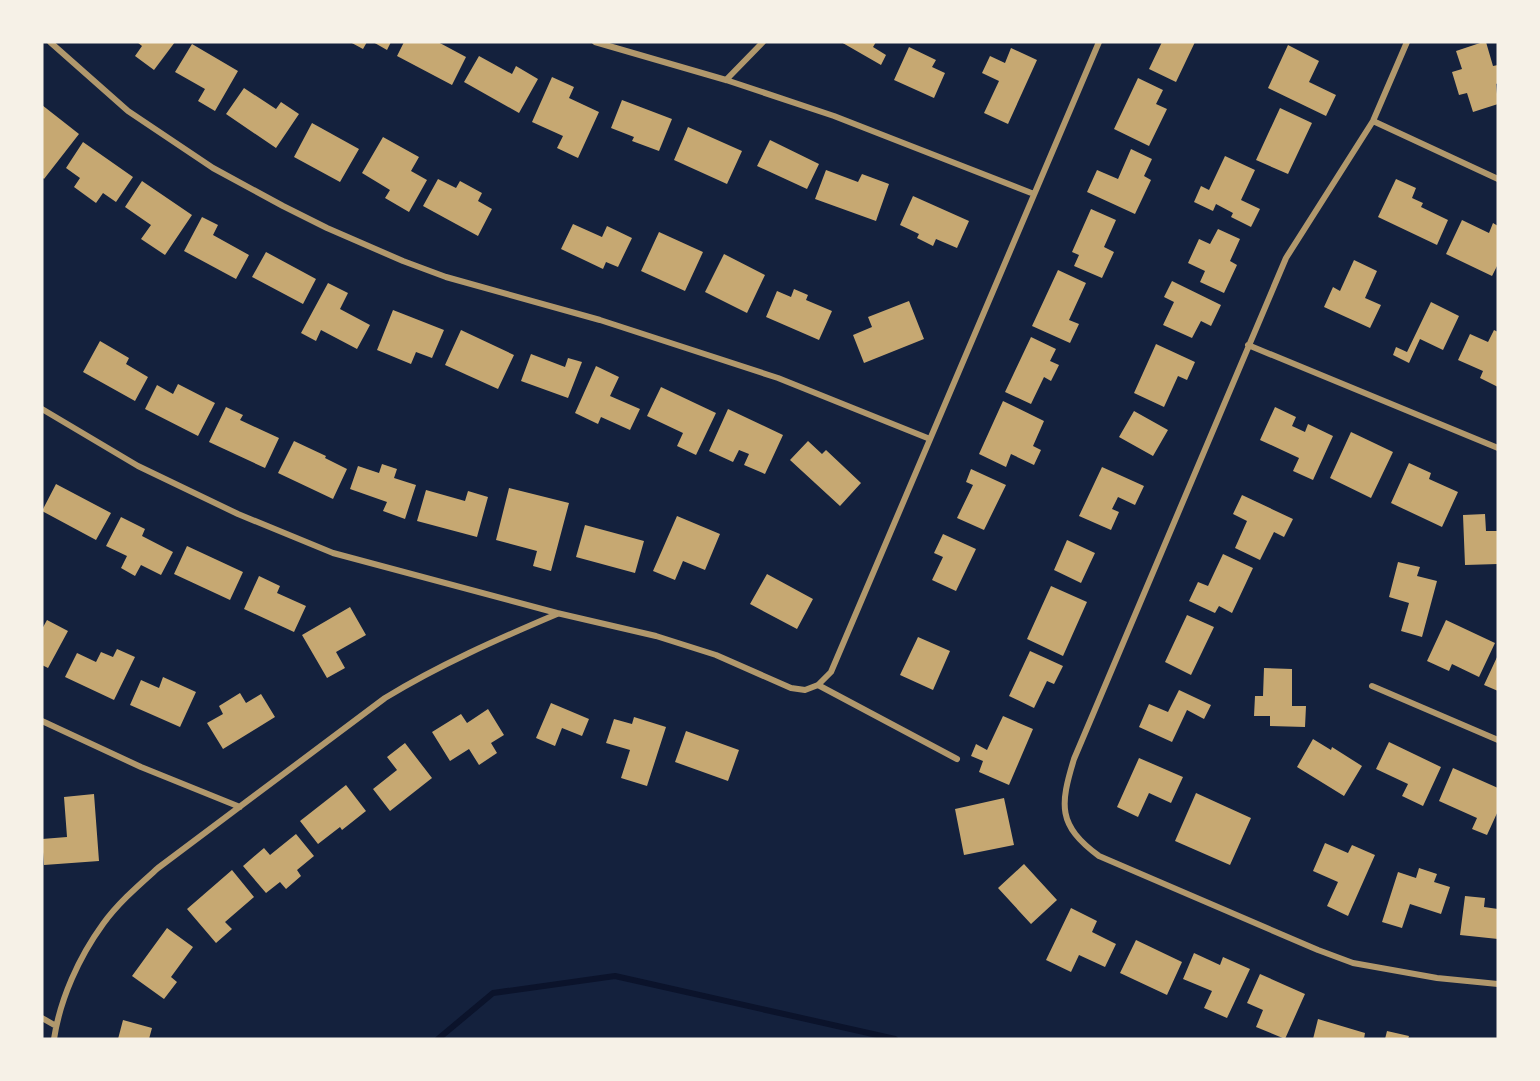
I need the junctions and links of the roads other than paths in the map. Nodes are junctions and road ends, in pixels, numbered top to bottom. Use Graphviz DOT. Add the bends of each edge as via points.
graph roads {
  1 [pos="50,42"];
  2 [pos="595,42"];
  3 [pos="763,42"];
  4 [pos="1099,42"];
  5 [pos="1407,42"];
  6 [pos="726,80"];
  7 [pos="1373,121"];
  8 [pos="1498,179"];
  9 [pos="1034,194"];
  10 [pos="1248,345"];
  11 [pos="42,410"];
  12 [pos="930,439"];
  13 [pos="1498,448"];
  14 [pos="557,614"];
  15 [pos="818,685"];
  16 [pos="1372,686"];
  17 [pos="42,721"];
  18 [pos="1498,740"];
  19 [pos="957,759"];
  20 [pos="240,807"];
  21 [pos="1498,984"];
  22 [pos="42,1018"];
  23 [pos="56,1026"];
  24 [pos="54,1039"];
  1 -- 12 [label="street" via="128,111 213,168 327,228 446,277 600,320 778,378"];
  2 -- 6 [label="street"];
  3 -- 6 [label="street"];
  4 -- 9 [label="street"];
  5 -- 7 [label="street"];
  6 -- 9 [label="street" via="834,116"];
  7 -- 8 [label="street"];
  7 -- 10 [label="street" via="1286,258"];
  9 -- 12 [label="street"];
  10 -- 13 [label="street"];
  10 -- 21 [label="street" via="1074,759 1064,792 1067,822 1082,844 1099,856 1318,950 1353,963"];
  11 -- 14 [label="street" via="138,466 238,514 333,553"];
  12 -- 15 [label="street" via="831,672"];
  14 -- 15 [label="street" via="656,636 716,655 791,688 805,690"];
  14 -- 20 [label="street" via="488,644 385,698"];
  15 -- 19 [label="street"];
  16 -- 18 [label="street"];
  17 -- 20 [label="street"];
  20 -- 23 [label="street" via="158,868 103,924 74,975"];
  22 -- 23 [label="street"];
  23 -- 24 [label="street"];
}
